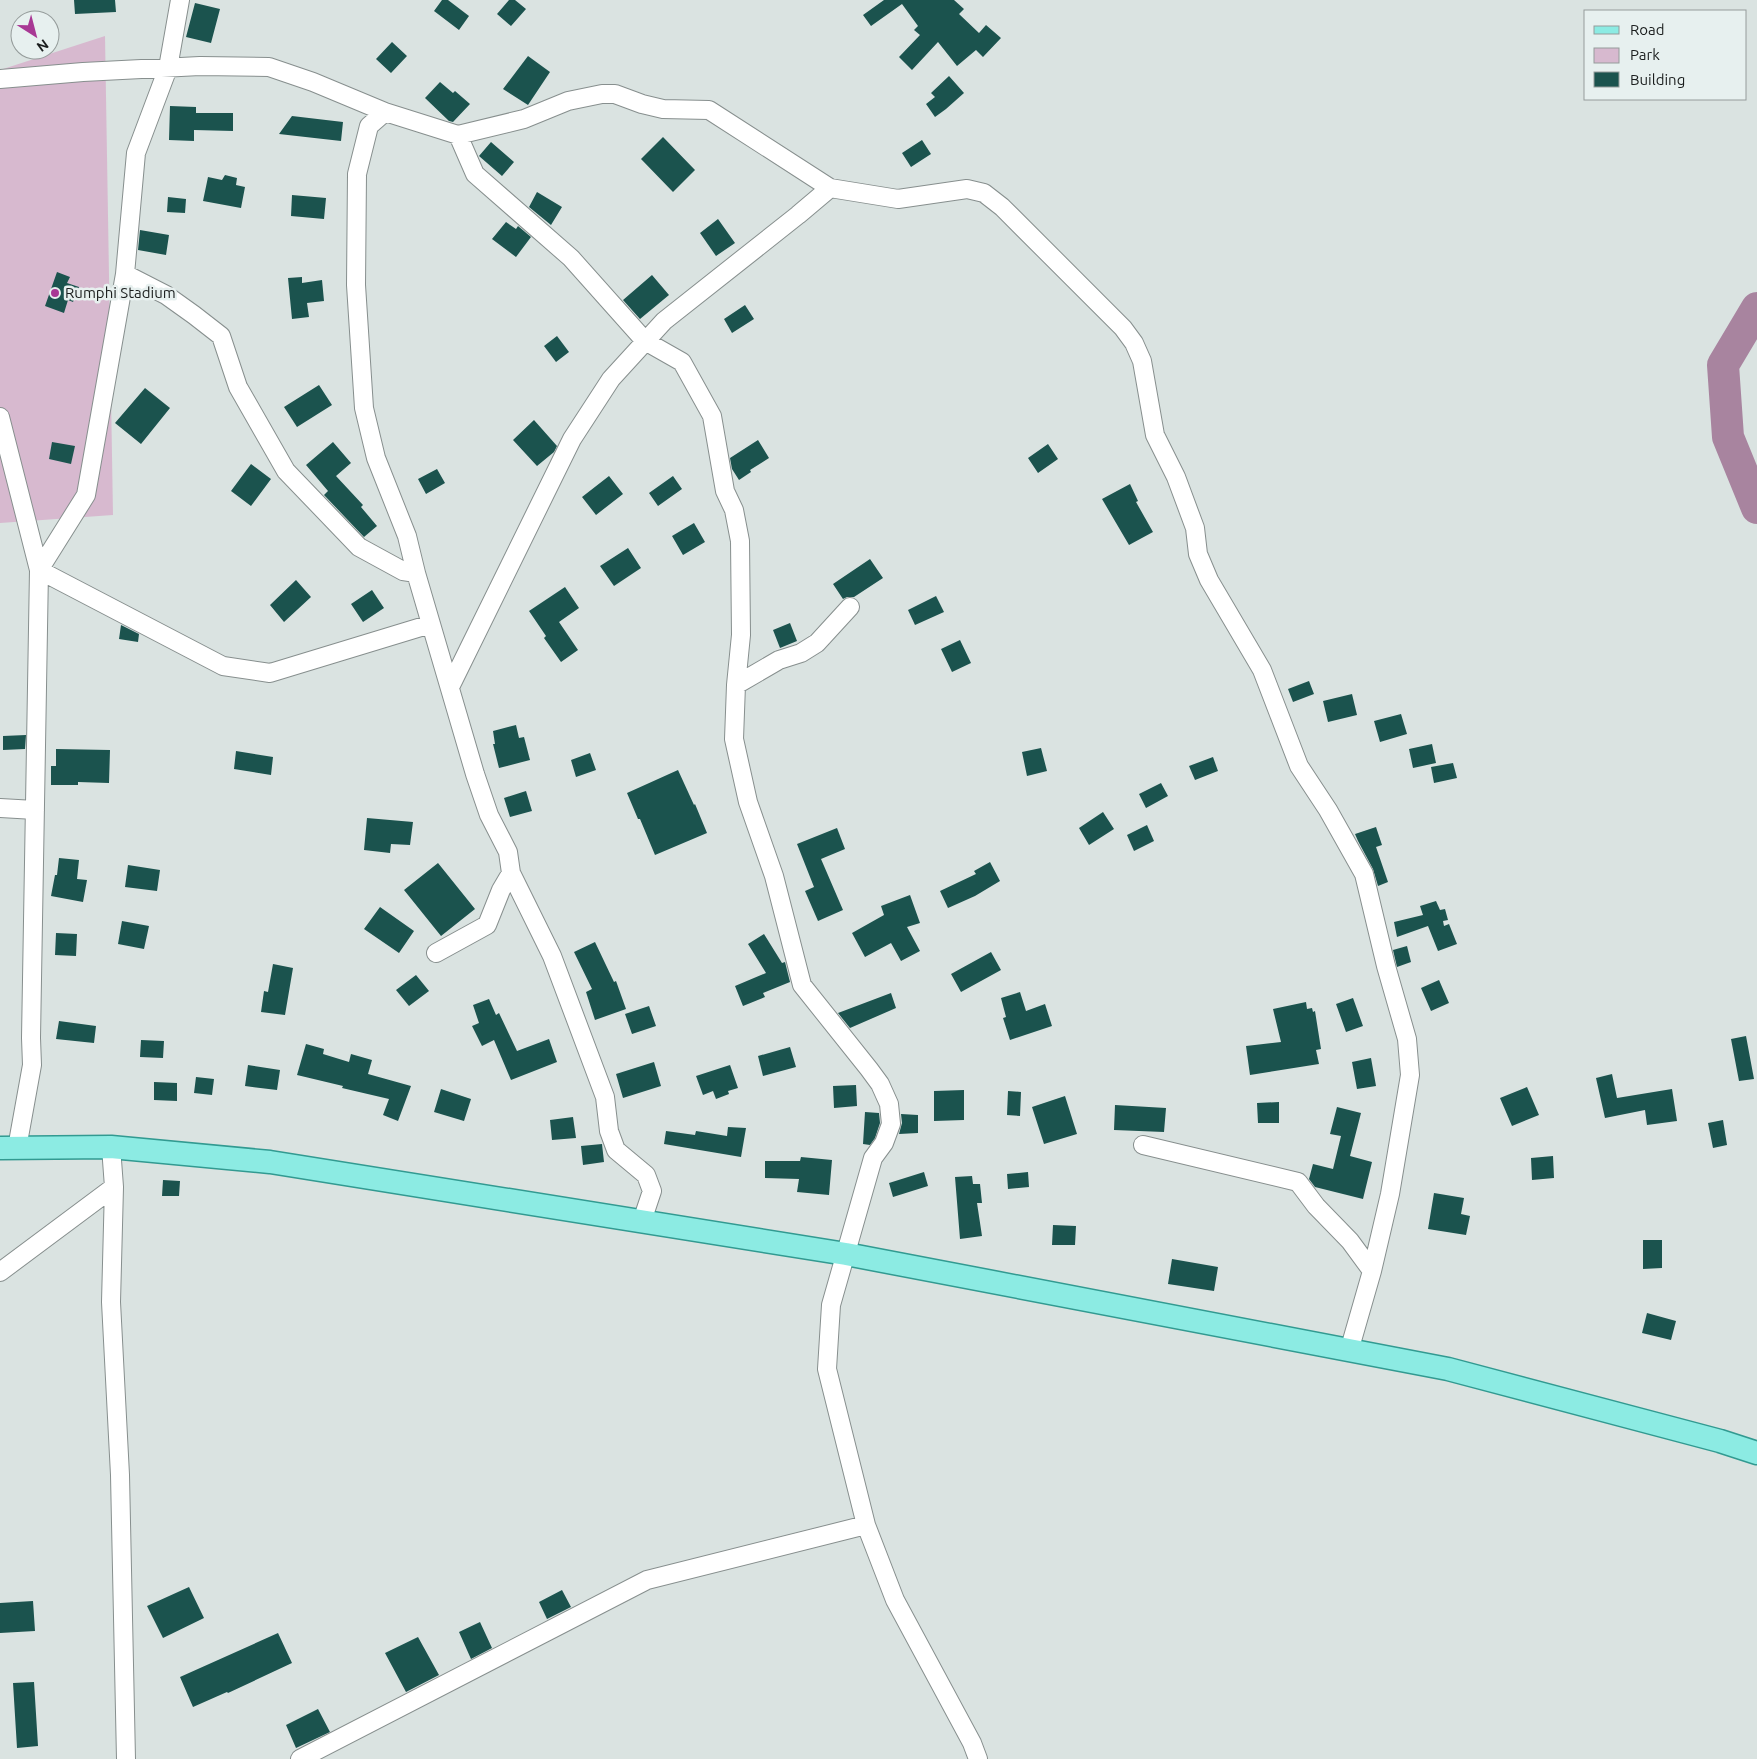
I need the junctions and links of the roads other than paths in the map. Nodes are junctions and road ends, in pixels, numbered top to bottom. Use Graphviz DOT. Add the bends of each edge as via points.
graph roads {
  1 [pos="180,0"];
  2 [pos="168,68"];
  3 [pos="0,79"];
  4 [pos="385,112"];
  5 [pos="458,135"];
  6 [pos="830,188"];
  7 [pos="126,274"];
  8 [pos="645,341"];
  9 [pos="0,417"];
  10 [pos="40,570"];
  11 [pos="416,573"];
  12 [pos="850,607"];
  13 [pos="431,624"];
  14 [pos="736,685"];
  15 [pos="450,688"];
  16 [pos="0,808"];
  17 [pos="35,810"];
  18 [pos="511,873"];
  19 [pos="436,953"];
  20 [pos="1143,1145"];
  21 [pos="8,1148"];
  22 [pos="111,1148"];
  23 [pos="114,1187"];
  24 [pos="642,1220"];
  25 [pos="846,1254"];
  26 [pos="0,1272"];
  27 [pos="1372,1272"];
  28 [pos="1349,1350"];
  29 [pos="1757,1453"];
  30 [pos="866,1525"];
  31 [pos="126,1759"];
  32 [pos="300,1759"];
  33 [pos="978,1759"];
  1 -- 2 [label="street"];
  2 -- 3 [label="street"];
  2 -- 4 [label="street" via="269,66"];
  2 -- 7 [label="street" via="136,153"];
  4 -- 5 [label="street"];
  4 -- 11 [label="street" via="369,126 357,174 356,285 364,408 376,458 407,536"];
  5 -- 6 [label="street" via="524,119 568,101 615,94 662,109 709,110"];
  5 -- 8 [label="street" via="475,174 572,258"];
  6 -- 8 [label="street" via="664,322"];
  6 -- 27 [label="street" via="898,199 967,190 984,193 1016,220 1134,343 1142,361 1155,435 1176,477 1195,528 1198,554 1209,580 1262,670 1299,766 1364,874 1403,1023 1410,1075 1390,1194"];
  7 -- 10 [label="street" via="86,495"];
  7 -- 11 [label="street" via="166,295 221,336 238,388 286,471 359,547 403,571"];
  8 -- 14 [label="street" via="682,362 712,416 725,491 734,510 740,541 741,635"];
  8 -- 15 [label="street" via="611,379 572,439"];
  9 -- 10 [label="street"];
  10 -- 13 [label="street" via="223,666 270,673"];
  10 -- 17 [label="street"];
  11 -- 13 [label="street"];
  12 -- 14 [label="street" via="817,642"];
  13 -- 15 [label="street"];
  14 -- 25 [label="street" via="734,739 748,802 774,876 802,985 880,1084 889,1104 892,1124 873,1158"];
  15 -- 18 [label="street" via="489,815 508,852"];
  16 -- 17 [label="street"];
  17 -- 21 [label="street" via="32,1064"];
  18 -- 19 [label="street" via="487,925"];
  18 -- 24 [label="street" via="552,956 605,1098 609,1131 616,1150 646,1175 652,1191"];
  20 -- 27 [label="street" via="1298,1182 1350,1241"];
  21 -- 22 [label="main road"];
  22 -- 23 [label="street"];
  22 -- 24 [label="main road" via="270,1162"];
  23 -- 26 [label="street"];
  23 -- 31 [label="street" via="111,1302 120,1475"];
  24 -- 25 [label="main road"];
  25 -- 28 [label="main road"];
  25 -- 30 [label="street" via="831,1305 826,1369"];
  27 -- 28 [label="street"];
  28 -- 29 [label="main road" via="1448,1369"];
  30 -- 32 [label="street" via="647,1580"];
  30 -- 33 [label="street" via="894,1600"];
}
